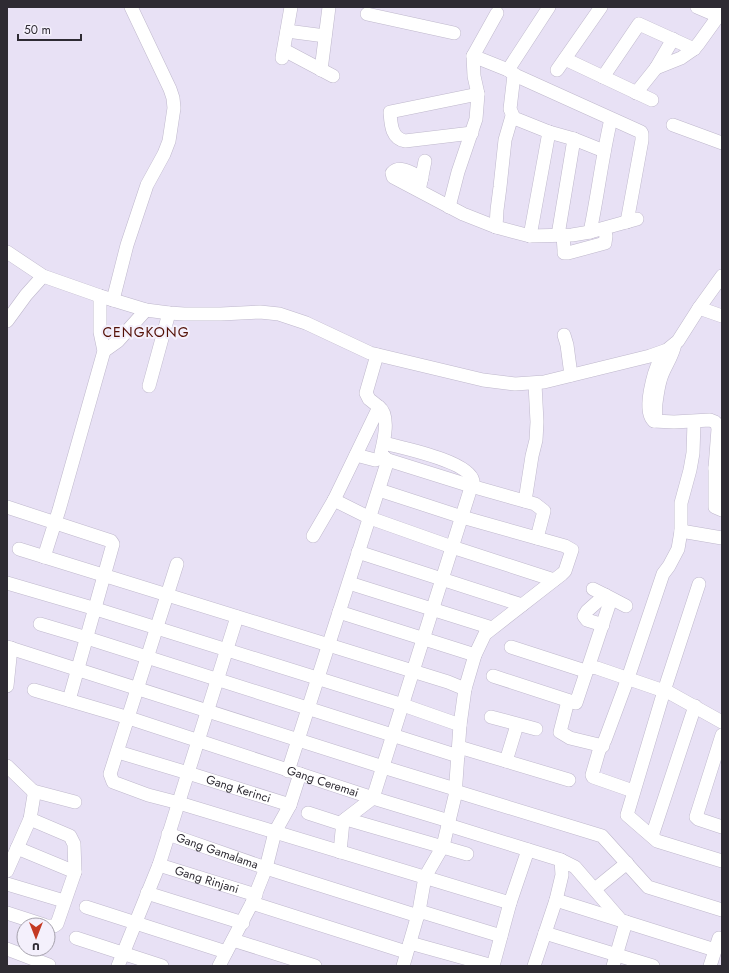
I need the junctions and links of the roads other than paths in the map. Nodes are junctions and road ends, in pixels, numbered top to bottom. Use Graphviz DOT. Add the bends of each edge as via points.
graph roads {
  1 [pos="131,7"];
  2 [pos="291,7"];
  3 [pos="329,7"];
  4 [pos="549,7"];
  5 [pos="601,7"];
  6 [pos="697,7"];
  7 [pos="496,9"];
  8 [pos="367,14"];
  9 [pos="720,14"];
  10 [pos="288,31"];
  11 [pos="454,33"];
  12 [pos="325,36"];
  13 [pos="673,39"];
  14 [pos="694,49"];
  15 [pos="473,56"];
  16 [pos="565,59"];
  17 [pos="656,68"];
  18 [pos="321,70"];
  19 [pos="557,70"];
  20 [pos="511,72"];
  21 [pos="333,76"];
  22 [pos="603,77"];
  23 [pos="636,93"];
  24 [pos="478,94"];
  25 [pos="652,100"];
  26 [pos="512,116"];
  27 [pos="611,119"];
  28 [pos="674,125"];
  29 [pos="549,132"];
  30 [pos="472,133"];
  31 [pos="574,139"];
  32 [pos="722,143"];
  33 [pos="604,151"];
  34 [pos="425,161"];
  35 [pos="422,178"];
  36 [pos="420,191"];
  37 [pos="449,207"];
  38 [pos="496,227"];
  39 [pos="604,229"];
  40 [pos="590,232"];
  41 [pos="561,235"];
  42 [pos="530,236"];
  43 [pos="7,252"];
  44 [pos="43,276"];
  45 [pos="722,276"];
  46 [pos="106,298"];
  47 [pos="699,308"];
  48 [pos="146,310"];
  49 [pos="169,314"];
  50 [pos="722,316"];
  51 [pos="7,321"];
  52 [pos="564,335"];
  53 [pos="672,347"];
  54 [pos="104,351"];
  55 [pos="377,355"];
  56 [pos="571,376"];
  57 [pos="535,384"];
  58 [pos="149,386"];
  59 [pos="380,407"];
  60 [pos="694,422"];
  61 [pos="385,453"];
  62 [pos="356,454"];
  63 [pos="719,469"];
  64 [pos="471,486"];
  65 [pos="379,490"];
  66 [pos="334,500"];
  67 [pos="525,501"];
  68 [pos="7,507"];
  69 [pos="722,510"];
  70 [pos="462,516"];
  71 [pos="370,518"];
  72 [pos="54,524"];
  73 [pos="681,531"];
  74 [pos="313,536"];
  75 [pos="537,538"];
  76 [pos="722,538"];
  77 [pos="452,548"];
  78 [pos="19,549"];
  79 [pos="358,552"];
  80 [pos="44,557"];
  81 [pos="177,564"];
  82 [pos="103,575"];
  83 [pos="442,579"];
  84 [pos="554,580"];
  85 [pos="349,583"];
  86 [pos="7,584"];
  87 [pos="699,584"];
  88 [pos="167,594"];
  89 [pos="603,594"];
  90 [pos="522,605"];
  91 [pos="626,606"];
  92 [pos="433,609"];
  93 [pos="96,610"];
  94 [pos="339,612"];
  95 [pos="237,617"];
  96 [pos="40,624"];
  97 [pos="602,625"];
  98 [pos="492,628"];
  99 [pos="157,629"];
  100 [pos="87,638"];
  101 [pos="424,638"];
  102 [pos="328,645"];
  103 [pos="511,647"];
  104 [pos="17,650"];
  105 [pos="226,651"];
  106 [pos="475,655"];
  107 [pos="147,657"];
  108 [pos="78,668"];
  109 [pos="588,669"];
  110 [pos="413,671"];
  111 [pos="493,676"];
  112 [pos="628,678"];
  113 [pos="318,679"];
  114 [pos="217,680"];
  115 [pos="7,682"];
  116 [pos="7,686"];
  117 [pos="137,689"];
  118 [pos="465,689"];
  119 [pos="34,690"];
  120 [pos="664,691"];
  121 [pos="69,700"];
  122 [pos="568,701"];
  123 [pos="403,705"];
  124 [pos="696,706"];
  125 [pos="308,708"];
  126 [pos="207,711"];
  127 [pos="491,717"];
  128 [pos="128,718"];
  129 [pos="722,722"];
  130 [pos="460,725"];
  131 [pos="517,725"];
  132 [pos="536,729"];
  133 [pos="722,735"];
  134 [pos="393,736"];
  135 [pos="298,740"];
  136 [pos="197,742"];
  137 [pos="603,746"];
  138 [pos="118,752"];
  139 [pos="458,752"];
  140 [pos="506,761"];
  141 [pos="7,766"];
  142 [pos="383,768"];
  143 [pos="188,772"];
  144 [pos="294,772"];
  145 [pos="570,780"];
  146 [pos="455,790"];
  147 [pos="33,791"];
  148 [pos="633,791"];
  149 [pos="373,798"];
  150 [pos="75,802"];
  151 [pos="179,803"];
  152 [pos="290,805"];
  153 [pos="308,813"];
  154 [pos="30,819"];
  155 [pos="344,821"];
  156 [pos="448,823"];
  157 [pos="722,827"];
  158 [pos="275,832"];
  159 [pos="168,834"];
  160 [pos="652,836"];
  161 [pos="443,846"];
  162 [pos="17,848"];
  163 [pos="528,850"];
  164 [pos="340,852"];
  165 [pos="467,854"];
  166 [pos="561,860"];
  167 [pos="722,861"];
  168 [pos="627,864"];
  169 [pos="159,865"];
  170 [pos="266,868"];
  171 [pos="7,871"];
  172 [pos="75,872"];
  173 [pos="425,877"];
  174 [pos="7,884"];
  175 [pos="594,889"];
  176 [pos="148,893"];
  177 [pos="254,899"];
  178 [pos="556,900"];
  179 [pos="64,901"];
  180 [pos="510,903"];
  181 [pos="86,907"];
  182 [pos="722,910"];
  183 [pos="7,913"];
  184 [pos="419,913"];
  185 [pos="19,917"];
  186 [pos="623,920"];
  187 [pos="135,922"];
  188 [pos="242,923"];
  189 [pos="56,925"];
  190 [pos="545,933"];
  191 [pos="501,936"];
  192 [pos="76,938"];
  193 [pos="233,940"];
  194 [pos="408,948"];
  195 [pos="7,949"];
  196 [pos="123,952"];
  197 [pos="226,952"];
  198 [pos="615,961"];
  199 [pos="49,965"];
  200 [pos="118,966"];
  201 [pos="162,966"];
  202 [pos="219,966"];
  203 [pos="315,966"];
  204 [pos="403,966"];
  205 [pos="493,966"];
  206 [pos="534,966"];
  207 [pos="652,966"];
  208 [pos="710,966"];
  1 -- 46 [label="street" via="170,89 174,108 169,141 147,185"];
  2 -- 10 [label="street"];
  3 -- 12 [label="street"];
  4 -- 20 [label="street"];
  5 -- 16 [label="street"];
  6 -- 9 [label="street"];
  7 -- 15 [label="street"];
  8 -- 11 [label="street"];
  9 -- 14 [label="street"];
  10 -- 12 [label="street"];
  10 -- 18 [label="street" via="283,54"];
  12 -- 18 [label="street"];
  13 -- 14 [label="street"];
  13 -- 17 [label="street"];
  13 -- 22 [label="street" via="639,24"];
  14 -- 17 [label="street" via="681,58"];
  15 -- 20 [label="street"];
  15 -- 24 [label="street"];
  16 -- 19 [label="street"];
  16 -- 22 [label="street"];
  17 -- 23 [label="street"];
  18 -- 21 [label="street"];
  20 -- 26 [label="street"];
  20 -- 27 [label="street"];
  22 -- 23 [label="street"];
  23 -- 25 [label="street"];
  24 -- 30 [label="street"];
  24 -- 30 [label="street" via="390,112 393,132 399,140"];
  26 -- 29 [label="street"];
  26 -- 38 [label="street" via="505,140"];
  27 -- 33 [label="street"];
  27 -- 39 [label="street" via="642,134 632,220"];
  28 -- 32 [label="street"];
  29 -- 31 [label="street"];
  29 -- 42 [label="street"];
  30 -- 37 [label="street"];
  31 -- 33 [label="street"];
  31 -- 41 [label="street"];
  33 -- 40 [label="street"];
  34 -- 35 [label="street"];
  35 -- 36 [label="street"];
  35 -- 36 [label="street" via="400,168 392,173 393,177"];
  36 -- 37 [label="street"];
  37 -- 38 [label="street"];
  38 -- 42 [label="street"];
  39 -- 40 [label="street"];
  39 -- 41 [label="street" via="605,243 568,253 564,253"];
  40 -- 41 [label="street"];
  41 -- 42 [label="street"];
  43 -- 44 [label="street"];
  44 -- 46 [label="street"];
  44 -- 51 [label="street"];
  45 -- 47 [label="street"];
  46 -- 48 [label="street"];
  46 -- 54 [label="street" via="100,332"];
  47 -- 50 [label="street"];
  47 -- 53 [label="street" via="685,332"];
  48 -- 49 [label="street"];
  48 -- 54 [label="street" via="118,341"];
  49 -- 55 [label="street" via="280,314"];
  49 -- 58 [label="street"];
  52 -- 56 [label="street"];
  53 -- 56 [label="street" via="650,356"];
  53 -- 60 [label="street" via="660,360 654,376 654,421"];
  54 -- 72 [label="street"];
  55 -- 57 [label="street" via="483,380"];
  55 -- 59 [label="street" via="366,393 369,399"];
  56 -- 57 [label="street"];
  57 -- 67 [label="street" via="536,440"];
  59 -- 61 [label="street" via="386,416"];
  59 -- 62 [label="street"];
  60 -- 63 [label="street" via="710,420 717,424"];
  60 -- 73 [label="street" via="693,453 681,503"];
  61 -- 62 [label="street" via="375,460"];
  61 -- 64 [label="street" via="430,455 452,463 470,473 473,481"];
  61 -- 65 [label="street"];
  62 -- 66 [label="street"];
  63 -- 69 [label="street" via="715,507"];
  64 -- 67 [label="street"];
  64 -- 70 [label="street"];
  65 -- 70 [label="street"];
  65 -- 71 [label="street"];
  66 -- 71 [label="street"];
  66 -- 74 [label="street"];
  67 -- 75 [label="street" via="535,504 544,511"];
  68 -- 72 [label="street"];
  70 -- 75 [label="street"];
  70 -- 77 [label="street"];
  71 -- 77 [label="street"];
  71 -- 79 [label="street"];
  72 -- 80 [label="street"];
  72 -- 82 [label="street" via="113,542"];
  73 -- 76 [label="street"];
  73 -- 112 [label="street" via="678,549 663,574"];
  75 -- 84 [label="street" via="572,550 565,571"];
  77 -- 83 [label="street"];
  77 -- 84 [label="street"];
  78 -- 80 [label="street"];
  79 -- 83 [label="street"];
  79 -- 85 [label="street"];
  80 -- 82 [label="street"];
  81 -- 88 [label="street"];
  82 -- 88 [label="street"];
  82 -- 93 [label="street"];
  83 -- 90 [label="street"];
  83 -- 92 [label="street"];
  84 -- 90 [label="street"];
  85 -- 92 [label="street"];
  85 -- 94 [label="street"];
  86 -- 93 [label="street"];
  87 -- 120 [label="street"];
  88 -- 95 [label="street"];
  88 -- 99 [label="street"];
  89 -- 91 [label="street"];
  89 -- 97 [label="street"];
  89 -- 97 [label="street" via="584,616 587,620"];
  90 -- 98 [label="street"];
  92 -- 98 [label="street"];
  92 -- 101 [label="street"];
  93 -- 99 [label="street"];
  93 -- 100 [label="street"];
  94 -- 101 [label="street"];
  94 -- 102 [label="street"];
  95 -- 102 [label="street"];
  95 -- 105 [label="street"];
  96 -- 100 [label="street"];
  97 -- 109 [label="street"];
  98 -- 106 [label="street" via="482,639"];
  99 -- 105 [label="street"];
  99 -- 107 [label="street"];
  100 -- 107 [label="street"];
  100 -- 108 [label="street"];
  101 -- 106 [label="street"];
  101 -- 110 [label="street"];
  102 -- 110 [label="street"];
  102 -- 113 [label="street"];
  103 -- 109 [label="street" via="582,670"];
  104 -- 108 [label="street"];
  104 -- 115 [label="street"];
  105 -- 113 [label="street"];
  105 -- 114 [label="street"];
  106 -- 118 [label="street"];
  107 -- 114 [label="street"];
  107 -- 117 [label="street"];
  108 -- 117 [label="street"];
  108 -- 121 [label="street"];
  109 -- 112 [label="street" via="597,668"];
  109 -- 122 [label="street" via="576,703"];
  110 -- 118 [label="street"];
  110 -- 123 [label="street"];
  111 -- 122 [label="street"];
  112 -- 120 [label="street"];
  112 -- 137 [label="street"];
  113 -- 123 [label="street"];
  113 -- 125 [label="street"];
  114 -- 125 [label="street"];
  114 -- 126 [label="street"];
  115 -- 116 [label="street"];
  117 -- 126 [label="street"];
  117 -- 128 [label="street"];
  118 -- 130 [label="street"];
  119 -- 121 [label="street, Gang Ceremai"];
  120 -- 124 [label="street"];
  120 -- 148 [label="street"];
  121 -- 128 [label="street, Gang Ceremai"];
  122 -- 137 [label="street" via="560,732 570,738"];
  123 -- 130 [label="street"];
  123 -- 134 [label="street"];
  124 -- 129 [label="street"];
  124 -- 160 [label="street"];
  125 -- 134 [label="street"];
  125 -- 135 [label="street"];
  126 -- 135 [label="street"];
  126 -- 136 [label="street"];
  127 -- 131 [label="street"];
  128 -- 136 [label="street, Gang Ceremai"];
  128 -- 138 [label="street"];
  130 -- 139 [label="street"];
  131 -- 132 [label="street"];
  131 -- 140 [label="street"];
  133 -- 157 [label="street" via="696,817"];
  134 -- 139 [label="street"];
  134 -- 142 [label="street"];
  135 -- 142 [label="street"];
  135 -- 144 [label="street"];
  136 -- 143 [label="street"];
  136 -- 144 [label="street, Gang Ceremai"];
  137 -- 148 [label="street" via="599,751 593,777"];
  138 -- 143 [label="street, Gang Kerinci"];
  138 -- 151 [label="street" via="110,774 113,782"];
  139 -- 140 [label="street"];
  139 -- 146 [label="street"];
  140 -- 145 [label="street"];
  141 -- 147 [label="street"];
  142 -- 146 [label="street"];
  142 -- 149 [label="street"];
  143 -- 151 [label="street"];
  143 -- 152 [label="street, Gang Kerinci"];
  144 -- 149 [label="street, Gang Ceremai"];
  144 -- 152 [label="street"];
  146 -- 156 [label="street"];
  146 -- 168 [label="street" via="602,836"];
  147 -- 150 [label="street"];
  147 -- 154 [label="street"];
  148 -- 160 [label="street" via="627,815"];
  149 -- 155 [label="street"];
  149 -- 156 [label="street, Gang Ceremai"];
  151 -- 158 [label="street"];
  151 -- 159 [label="street"];
  152 -- 158 [label="street"];
  153 -- 155 [label="street"];
  154 -- 162 [label="street"];
  154 -- 172 [label="street" via="72,838"];
  155 -- 161 [label="street"];
  155 -- 164 [label="street"];
  156 -- 161 [label="street"];
  156 -- 163 [label="street, Gang Ceremai"];
  158 -- 164 [label="street"];
  158 -- 170 [label="street"];
  159 -- 169 [label="street"];
  159 -- 170 [label="street, Gang Gamalama"];
  160 -- 167 [label="street" via="662,843"];
  161 -- 165 [label="street"];
  161 -- 173 [label="street"];
  162 -- 171 [label="street"];
  162 -- 172 [label="street"];
  163 -- 166 [label="street, Gang Ceremai"];
  163 -- 180 [label="street"];
  164 -- 173 [label="street"];
  166 -- 175 [label="street, Gang Ceremai" via="575,867"];
  166 -- 178 [label="street" via="562,875"];
  168 -- 175 [label="street"];
  168 -- 182 [label="street" via="652,889"];
  169 -- 176 [label="street"];
  169 -- 177 [label="street, Gang Rinjani"];
  170 -- 177 [label="street"];
  170 -- 184 [label="street, Gang Gamalama"];
  172 -- 179 [label="street"];
  173 -- 180 [label="street"];
  173 -- 184 [label="street"];
  174 -- 179 [label="street"];
  175 -- 186 [label="street, Gang Ceremai"];
  176 -- 187 [label="street"];
  176 -- 188 [label="street"];
  177 -- 188 [label="street"];
  177 -- 194 [label="street, Gang Rinjani"];
  178 -- 186 [label="street"];
  178 -- 190 [label="street"];
  179 -- 189 [label="street"];
  180 -- 191 [label="street"];
  181 -- 187 [label="street"];
  183 -- 185 [label="street"];
  184 -- 191 [label="street, Gang Gamalama"];
  184 -- 194 [label="street"];
  186 -- 198 [label="street"];
  186 -- 208 [label="street" via="717,944"];
  187 -- 196 [label="street"];
  187 -- 197 [label="street"];
  188 -- 193 [label="street"];
  190 -- 198 [label="street"];
  190 -- 206 [label="street"];
  191 -- 205 [label="street"];
  192 -- 196 [label="street"];
  193 -- 197 [label="street"];
  193 -- 203 [label="street"];
  194 -- 204 [label="street"];
  194 -- 205 [label="street, Gang Rinjani"];
  195 -- 199 [label="street"];
  196 -- 200 [label="street"];
  196 -- 201 [label="street"];
  197 -- 202 [label="street"];
  198 -- 207 [label="street"];
}
